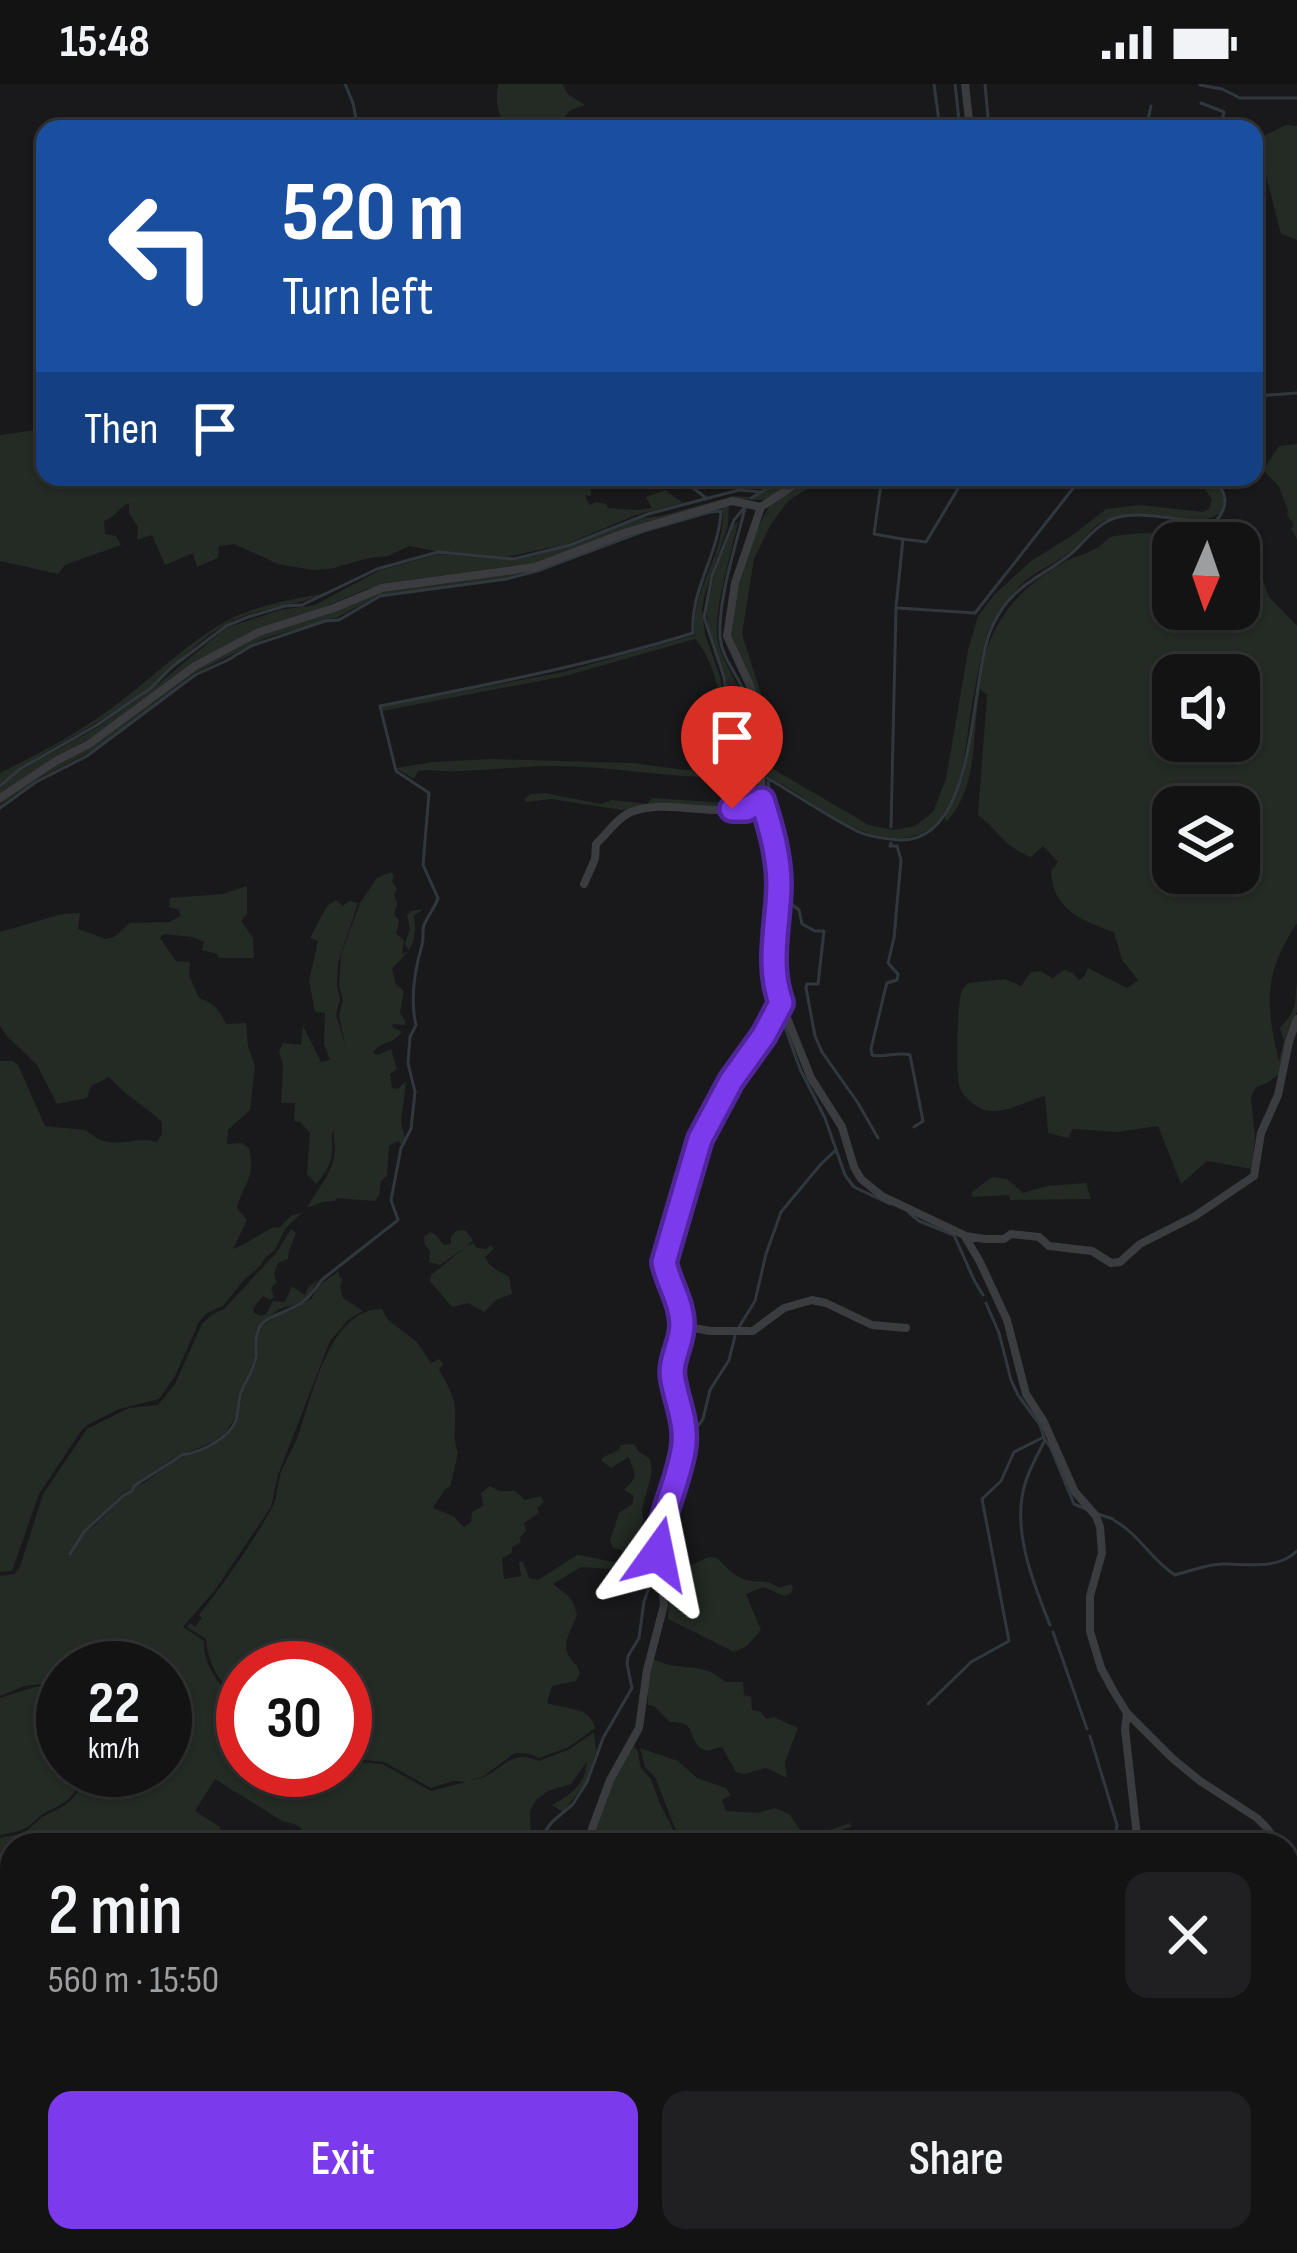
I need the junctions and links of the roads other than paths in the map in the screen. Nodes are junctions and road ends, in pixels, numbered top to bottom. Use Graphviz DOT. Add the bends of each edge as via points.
graph roads {
  1 [pos="964,84"];
  2 [pos="969,120"];
  3 [pos="792,486"];
  4 [pos="761,507"];
  5 [pos="0,798"];
  6 [pos="762,800"];
  7 [pos="584,884"];
  8 [pos="781,1003"];
  9 [pos="1297,1019"];
  10 [pos="964,1235"];
  11 [pos="682,1326"];
  12 [pos="906,1328"];
  13 [pos="1127,1713"];
  14 [pos="590,1833"];
  15 [pos="1137,1833"];
  16 [pos="1269,1833"];
  1 -- 2 [label="street"];
  3 -- 4 [label="street"];
  4 -- 5 [label="street" via="732,501 535,567 382,588 260,632 195,666"];
  4 -- 6 [label="street" via="727,636 759,719"];
  6 -- 7 [label="street" via="746,809 631,812 596,844"];
  6 -- 8 [label="street" via="778,870 772,958"];
  8 -- 10 [label="street" via="861,1179"];
  8 -- 11 [label="street" via="691,1165 664,1262"];
  9 -- 10 [label="street" via="1254,1176 1195,1216 1112,1263 1039,1237"];
  10 -- 13 [label="street" via="1006,1320 1026,1394 1100,1527 1090,1631"];
  11 -- 12 [label="street" via="753,1331 812,1300 872,1325"];
  11 -- 14 [label="street" via="672,1375 684,1444 658,1538 664,1605 639,1728"];
  13 -- 15 [label="street"];
  13 -- 16 [label="street"];
}
